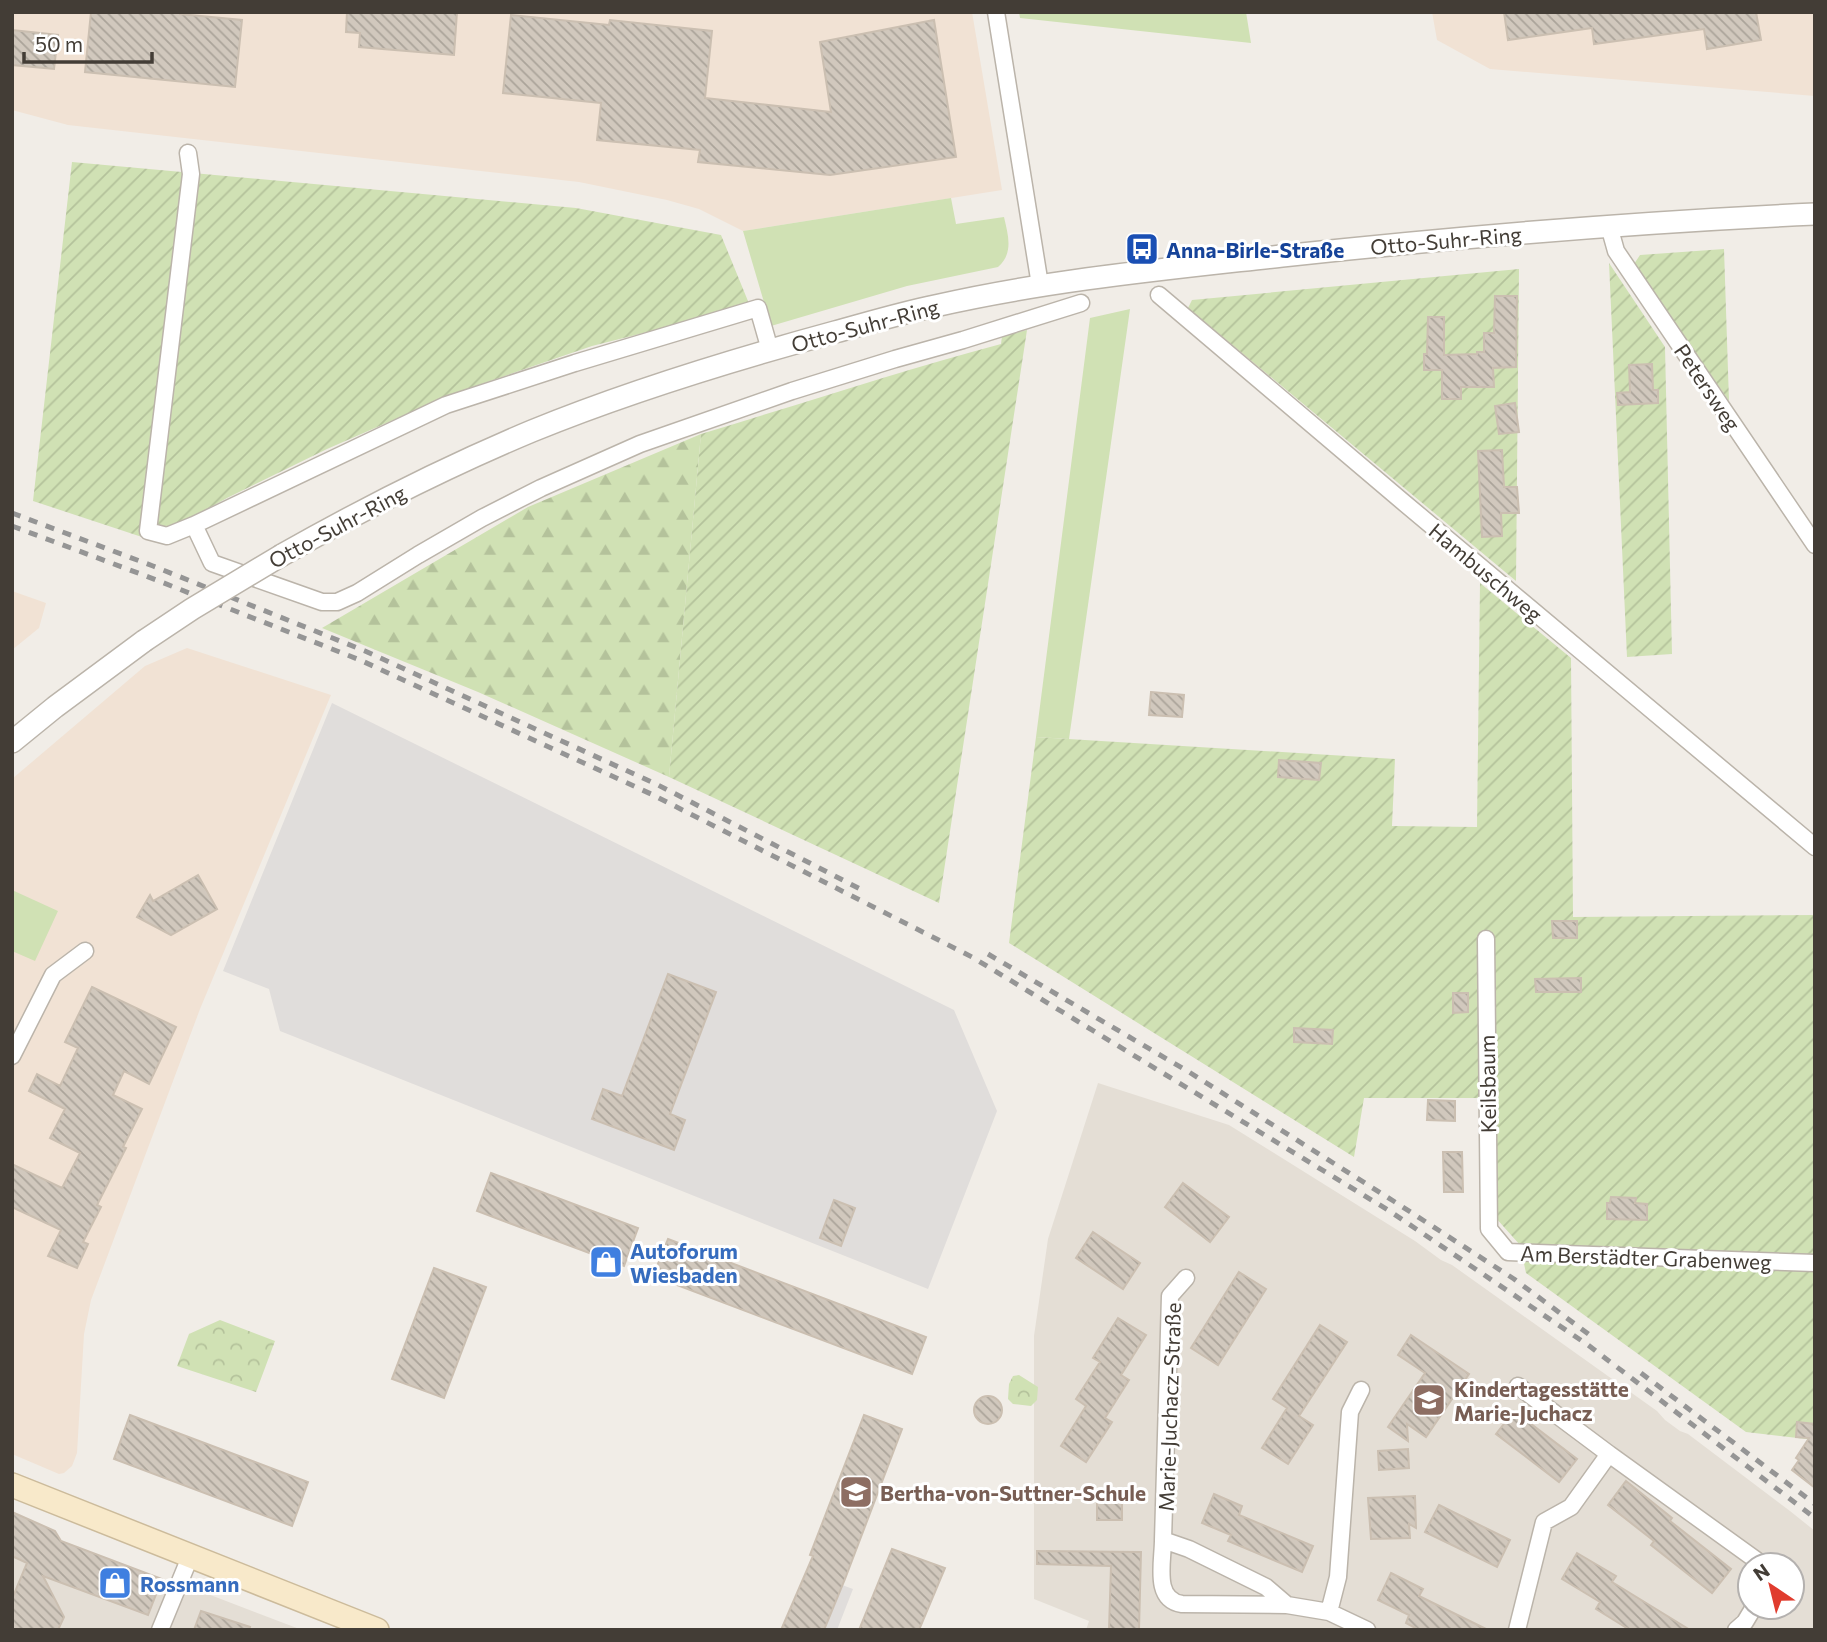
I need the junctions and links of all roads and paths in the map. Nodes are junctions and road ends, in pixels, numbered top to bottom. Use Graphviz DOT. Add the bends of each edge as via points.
graph roads {
  1 [pos="996,12"];
  2 [pos="188,153"];
  3 [pos="1815,214"];
  4 [pos="1609,226"];
  5 [pos="1040,285"];
  6 [pos="1159,295"];
  7 [pos="1081,303"];
  8 [pos="770,350"];
  9 [pos="194,525"];
  10 [pos="1815,545"];
  11 [pos="12,742"];
  12 [pos="1815,847"];
  13 [pos="1486,939"];
  14 [pos="85,951"];
  15 [pos="12,1056"];
  16 [pos="1489,1229"];
  17 [pos="1815,1263"];
  18 [pos="1186,1278"];
  19 [pos="1518,1386"];
  20 [pos="1361,1390"];
  21 [pos="1609,1454"];
  22 [pos="12,1485"];
  23 [pos="1163,1540"];
  24 [pos="1744,1551"];
  25 [pos="190,1557"];
  26 [pos="1287,1605"];
  27 [pos="1329,1612"];
  28 [pos="160,1630"];
  29 [pos="377,1630"];
  30 [pos="1367,1630"];
  31 [pos="1517,1630"];
  1 -- 5 [label="street"];
  2 -- 9 [label="street" via="191,174 148,531 167,536"];
  3 -- 4 [label="street, Otto-Suhr-Ring"];
  4 -- 5 [label="street, Otto-Suhr-Ring" via="1368,247"];
  4 -- 10 [label="street, Petersweg" via="1616,251"];
  5 -- 8 [label="street, Otto-Suhr-Ring" via="934,306"];
  6 -- 12 [label="street, Hambuschweg"];
  7 -- 9 [label="street" via="792,391 640,444 494,512 337,603 322,602 212,563"];
  8 -- 9 [label="street" via="758,308 575,363 446,405"];
  8 -- 11 [label="street, Otto-Suhr-Ring, bridge" via="638,391 536,430 344,520 144,641"];
  13 -- 16 [label="street, Keilsbaum"];
  14 -- 15 [label="street" via="53,975"];
  16 -- 17 [label="street, Am Berstädter Grabenweg" via="1508,1252"];
  18 -- 23 [label="street, Marie-Juchacz-Straße" via="1170,1296"];
  19 -- 21 [label="street"];
  20 -- 27 [label="street" via="1350,1412 1338,1577"];
  21 -- 24 [label="street"];
  21 -- 31 [label="street" via="1571,1507 1544,1521"];
  22 -- 25 [label="main road"];
  23 -- 26 [label="street, Marie-Juchacz-Straße" via="1266,1587"];
  23 -- 26 [label="street, Marie-Juchacz-Straße" via="1162,1586 1172,1602"];
  25 -- 28 [label="street"];
  25 -- 29 [label="main road"];
  26 -- 27 [label="street, Marie-Juchacz-Straße"];
  27 -- 30 [label="street, Marie-Juchacz-Straße"];
}
